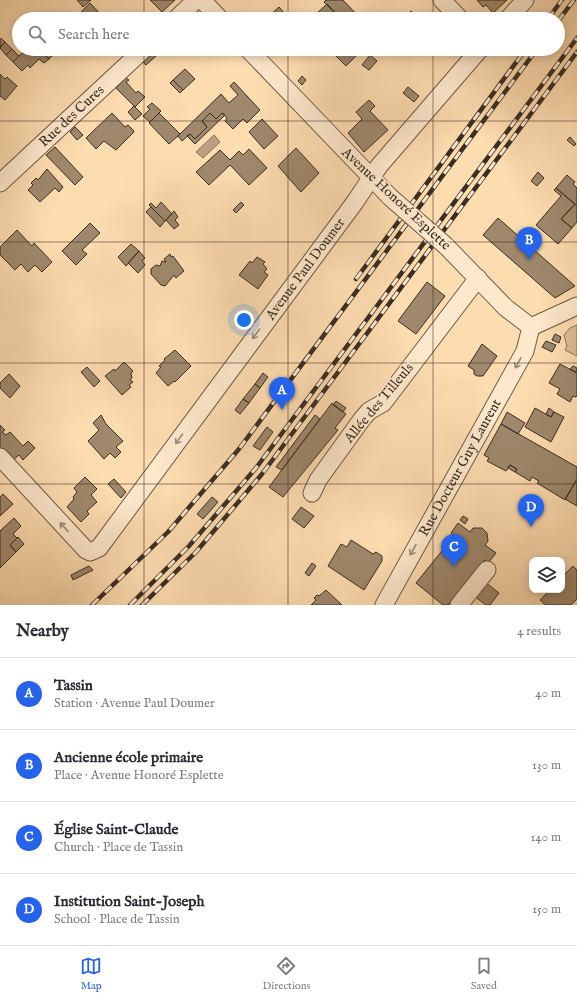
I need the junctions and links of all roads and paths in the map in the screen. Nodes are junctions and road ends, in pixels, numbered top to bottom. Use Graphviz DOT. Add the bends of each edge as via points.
graph roads {
  1 [pos="196,0"];
  2 [pos="202,0"];
  3 [pos="442,0"];
  4 [pos="525,0"];
  5 [pos="183,12"];
  6 [pos="213,12"];
  7 [pos="453,12"];
  8 [pos="514,12"];
  9 [pos="136,56"];
  10 [pos="255,56"];
  11 [pos="474,56"];
  12 [pos="370,179"];
  13 [pos="0,183"];
  14 [pos="478,278"];
  15 [pos="577,306"];
  16 [pos="531,327"];
  17 [pos="0,458"];
  18 [pos="312,493"];
  19 [pos="487,570"];
  20 [pos="384,605"];
  21 [pos="460,605"];
  1 -- 5 [label="street"];
  2 -- 6 [label="street"];
  3 -- 7 [label="street"];
  4 -- 8 [label="street"];
  9 -- 13 [label="street, Rue des Cures"];
  10 -- 12 [label="street, Avenue Honoré Esplette"];
  11 -- 12 [label="street, Avenue Paul Doumer"];
  12 -- 14 [label="street, Avenue Honoré Esplette, bridge"];
  12 -- 17 [label="street, Avenue Paul Doumer, one-way" via="104,542 93,551 82,547"];
  14 -- 16 [label="street, Avenue Honoré Esplette" via="506,308"];
  14 -- 18 [label="street, Allée des Tilleuls" via="380,406 369,411 362,419 318,480"];
  15 -- 16 [label="street"];
  16 -- 20 [label="street, Rue Docteur Guy Laurent, one-way" via="525,351"];
  19 -- 21 [label="street"];
}
